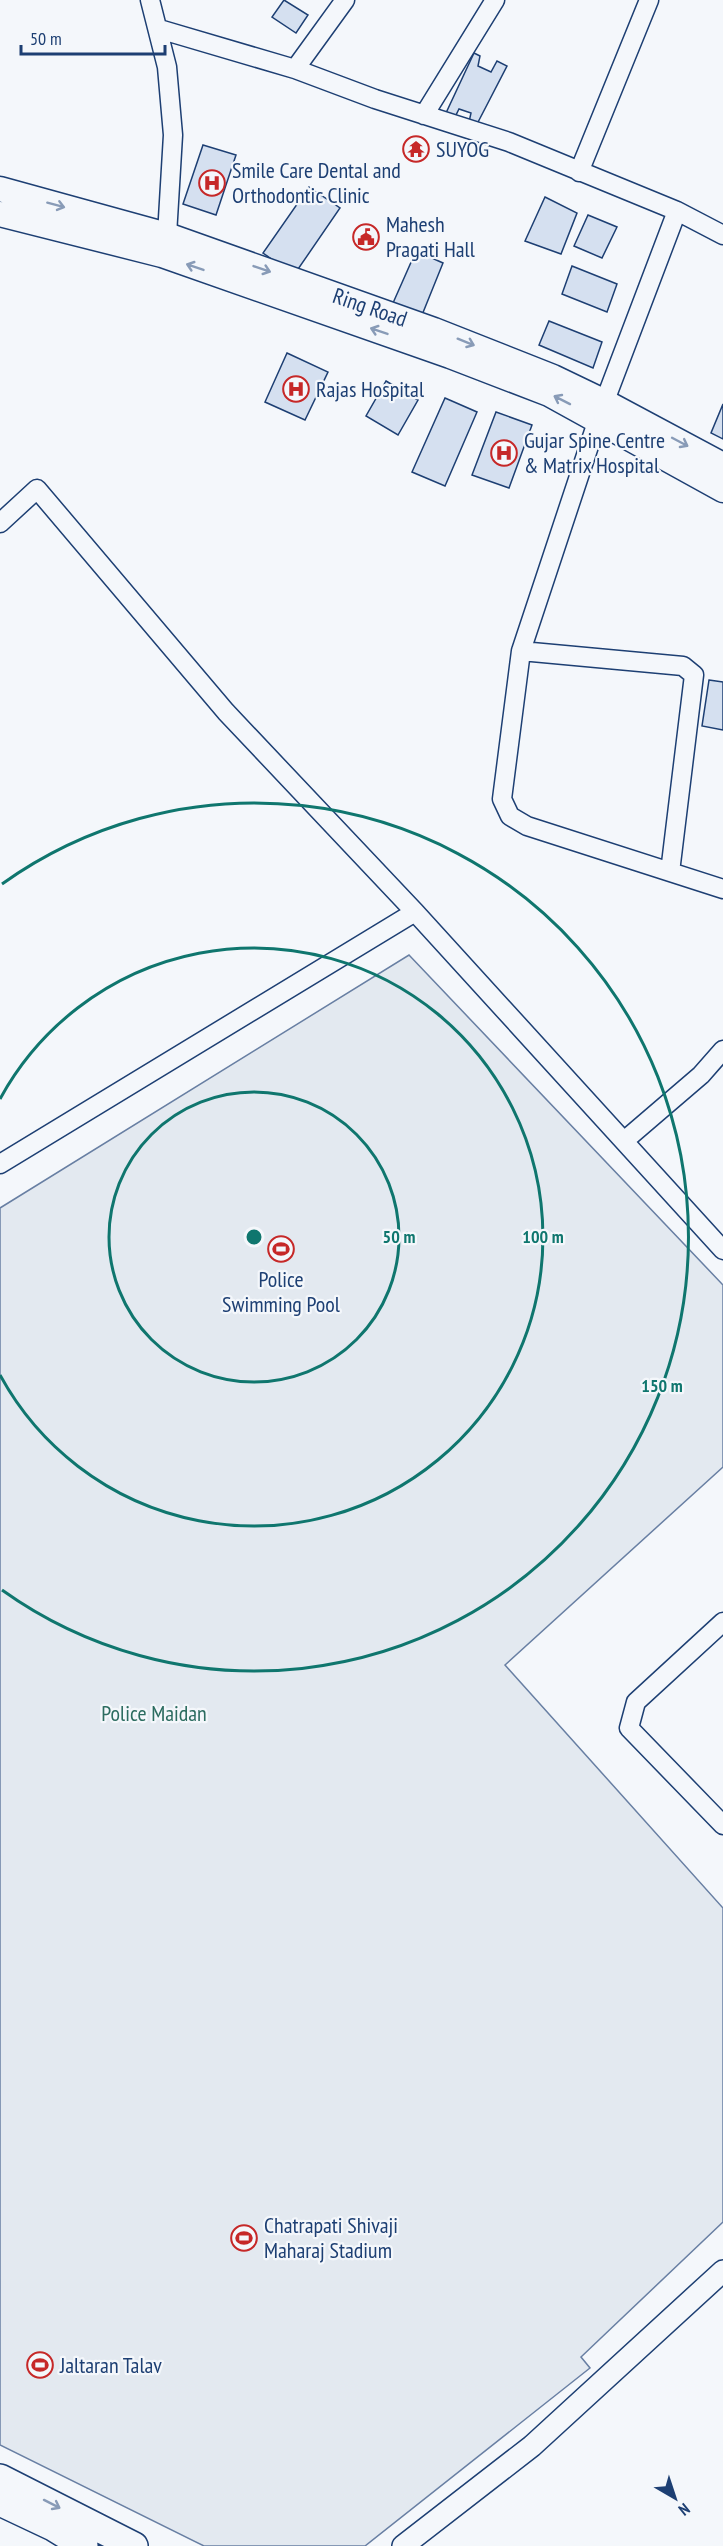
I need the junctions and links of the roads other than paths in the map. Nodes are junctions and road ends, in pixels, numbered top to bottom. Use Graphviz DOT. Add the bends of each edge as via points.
graph roads {
  1 [pos="150,0"];
  2 [pos="345,0"];
  3 [pos="495,0"];
  4 [pos="649,0"];
  5 [pos="159,29"];
  6 [pos="295,69"];
  7 [pos="424,115"];
  8 [pos="579,172"];
  9 [pos="0,189"];
  10 [pos="677,211"];
  11 [pos="0,214"];
  12 [pos="723,235"];
  13 [pos="165,245"];
  14 [pos="602,410"];
  15 [pos="723,465"];
  16 [pos="723,490"];
  17 [pos="0,523"];
  18 [pos="521,651"];
  19 [pos="670,872"];
  20 [pos="723,889"];
  21 [pos="415,912"];
  22 [pos="723,1050"];
  23 [pos="624,1141"];
  24 [pos="0,1164"];
  25 [pos="723,1250"];
  26 [pos="723,1622"];
  27 [pos="723,1825"];
  28 [pos="723,2271"];
  29 [pos="0,2478"];
  30 [pos="0,2502"];
  31 [pos="132,2545"];
  32 [pos="84,2546"];
  33 [pos="403,2546"];
  1 -- 5 [label="street"];
  2 -- 6 [label="street"];
  3 -- 7 [label="street"];
  4 -- 8 [label="street"];
  5 -- 6 [label="street"];
  5 -- 13 [label="street" via="173,135"];
  6 -- 7 [label="street"];
  7 -- 8 [label="street" via="509,142"];
  8 -- 10 [label="street"];
  9 -- 13 [label="main road, Ring Road, one-way"];
  10 -- 12 [label="street"];
  10 -- 14 [label="street"];
  11 -- 13 [label="main road"];
  13 -- 14 [label="main road, Ring Road" via="434,330 553,377"];
  14 -- 15 [label="main road, Ring Road, one-way"];
  14 -- 16 [label="main road"];
  14 -- 18 [label="street"];
  17 -- 21 [label="street" via="37,489 226,712"];
  18 -- 19 [label="street" via="502,799 510,816 536,830"];
  18 -- 19 [label="street" via="683,666 694,675"];
  19 -- 20 [label="street"];
  21 -- 23 [label="street"];
  21 -- 24 [label="street"];
  22 -- 23 [label="street" via="701,1075"];
  23 -- 25 [label="street"];
  26 -- 27 [label="street" via="636,1702 629,1728"];
  28 -- 33 [label="street" via="532,2446"];
  29 -- 31 [label="main road, one-way"];
  30 -- 32 [label="main road"];
}
